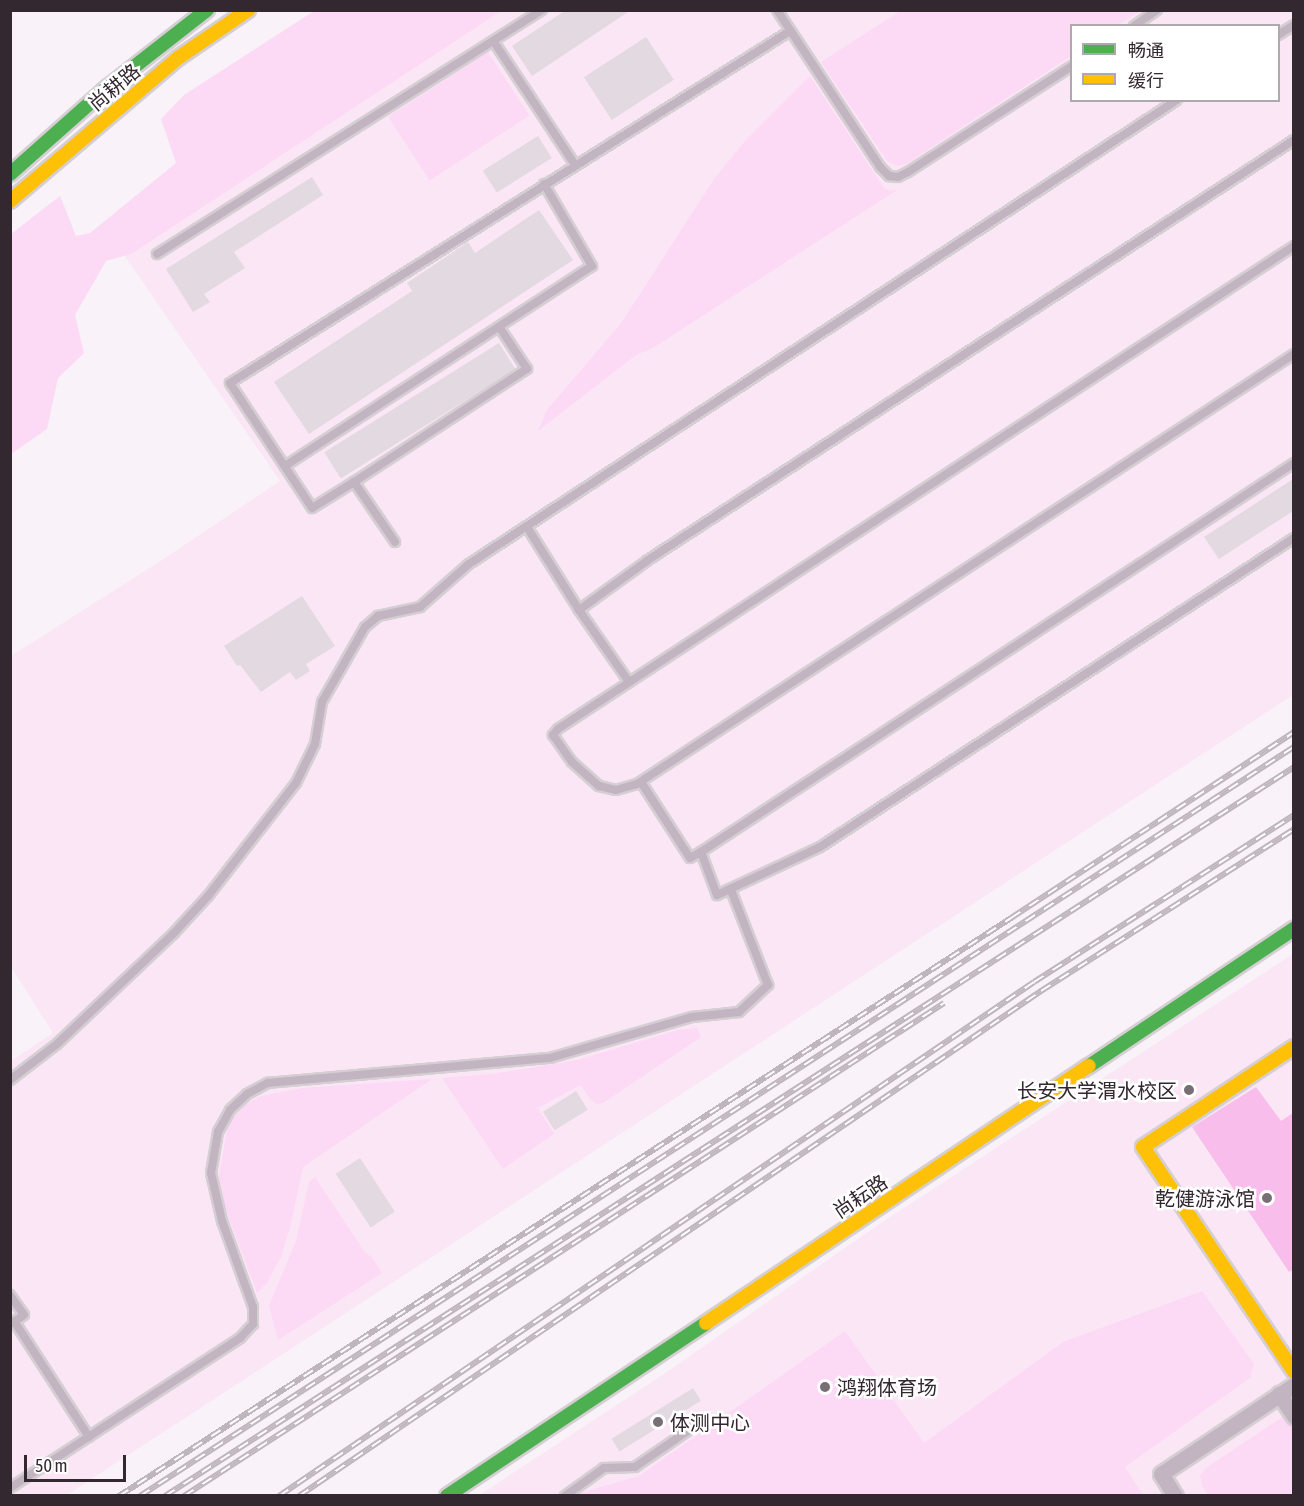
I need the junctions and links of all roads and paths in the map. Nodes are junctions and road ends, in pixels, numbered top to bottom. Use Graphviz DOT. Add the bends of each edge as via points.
graph roads {
  1 [pos="207,10"];
  2 [pos="248,10"];
  3 [pos="542,10"];
  4 [pos="777,10"];
  5 [pos="1157,10"];
  6 [pos="1137,24"];
  7 [pos="1293,25"];
  8 [pos="790,31"];
  9 [pos="1280,34"];
  10 [pos="494,42"];
  11 [pos="1070,67"];
  12 [pos="1175,102"];
  13 [pos="1293,140"];
  14 [pos="575,165"];
  15 [pos="10,174"];
  16 [pos="544,184"];
  17 [pos="10,201"];
  18 [pos="1293,246"];
  19 [pos="157,254"];
  20 [pos="500,328"];
  21 [pos="1293,354"];
  22 [pos="1293,463"];
  23 [pos="285,466"];
  24 [pos="354,482"];
  25 [pos="527,527"];
  26 [pos="1293,538"];
  27 [pos="395,542"];
  28 [pos="579,610"];
  29 [pos="629,682"];
  30 [pos="641,782"];
  31 [pos="701,852"];
  32 [pos="731,890"];
  33 [pos="1293,929"];
  34 [pos="1293,1047"];
  35 [pos="10,1080"];
  36 [pos="10,1295"];
  37 [pos="12,1322"];
  38 [pos="1293,1372"];
  39 [pos="1293,1385"];
  40 [pos="1279,1394"];
  41 [pos="1293,1416"];
  42 [pos="692,1428"];
  43 [pos="89,1437"];
  44 [pos="10,1488"];
  45 [pos="447,1496"];
  46 [pos="565,1496"];
  47 [pos="1175,1496"];
  1 -- 15 [label="street, 尚耕路" via="107,88"];
  2 -- 17 [label="street, 尚耕路" via="178,58"];
  3 -- 10 [label="lane"];
  4 -- 8 [label="lane"];
  5 -- 6 [label="lane"];
  7 -- 9 [label="lane"];
  8 -- 11 [label="lane" via="889,176 908,172"];
  8 -- 14 [label="lane"];
  10 -- 14 [label="lane"];
  10 -- 19 [label="lane"];
  12 -- 25 [label="lane"];
  13 -- 28 [label="lane" via="648,560"];
  14 -- 16 [label="lane"];
  16 -- 20 [label="lane" via="592,266"];
  16 -- 23 [label="lane" via="230,383"];
  18 -- 29 [label="lane"];
  20 -- 23 [label="lane"];
  20 -- 24 [label="lane" via="527,369"];
  21 -- 30 [label="lane"];
  22 -- 31 [label="lane"];
  23 -- 24 [label="lane" via="312,508"];
  24 -- 27 [label="lane"];
  25 -- 28 [label="lane"];
  25 -- 35 [label="lane" via="469,564 420,607 378,616 365,627 322,702 315,744 296,783 208,896 57,1044"];
  26 -- 32 [label="lane" via="820,847"];
  28 -- 29 [label="lane"];
  29 -- 30 [label="lane" via="553,735 572,762 599,786 616,790"];
  30 -- 31 [label="lane" via="690,858"];
  31 -- 32 [label="lane" via="717,895"];
  32 -- 43 [label="lane" via="768,984 739,1012 692,1017 550,1058 268,1083 247,1094 231,1110 218,1132 211,1173 222,1221 253,1307 254,1324 240,1338"];
  33 -- 45 [label="street, 尚耘路"];
  34 -- 38 [label="street" via="1143,1147"];
  36 -- 37 [label="lane" via="24,1315"];
  37 -- 43 [label="lane"];
  39 -- 40 [label="street"];
  40 -- 41 [label="street"];
  40 -- 47 [label="street" via="1161,1474"];
  42 -- 46 [label="lane" via="634,1467 604,1468"];
  43 -- 44 [label="lane"];
}
